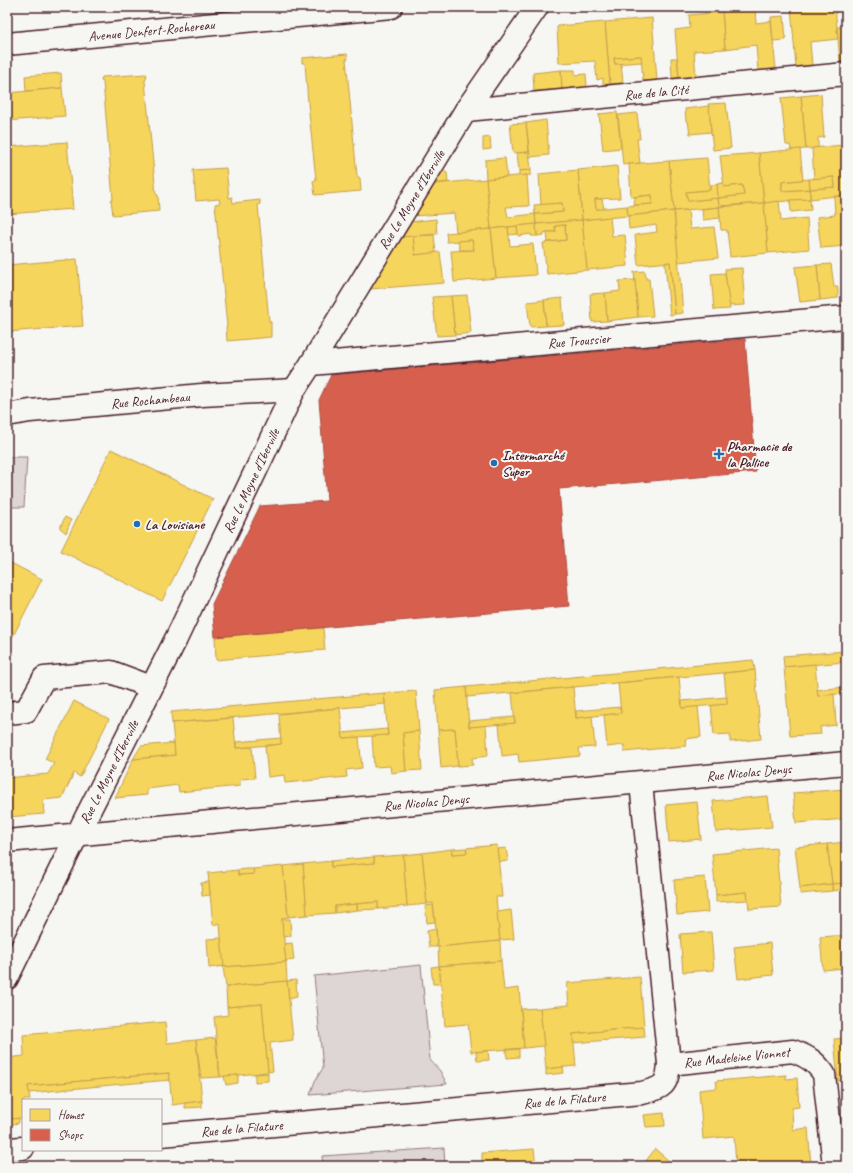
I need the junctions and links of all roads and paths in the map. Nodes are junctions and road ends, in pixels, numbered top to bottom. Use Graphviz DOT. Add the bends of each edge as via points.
graph roads {
  1 [pos="391,7"];
  2 [pos="538,7"];
  3 [pos="7,44"];
  4 [pos="846,74"];
  5 [pos="466,110"];
  6 [pos="846,317"];
  7 [pos="311,364"];
  8 [pos="294,390"];
  9 [pos="7,415"];
  10 [pos="152,687"];
  11 [pos="7,713"];
  12 [pos="846,763"];
  13 [pos="642,783"];
  14 [pos="77,835"];
  15 [pos="7,841"];
  16 [pos="7,978"];
  17 [pos="669,1064"];
  18 [pos="162,1135"];
  19 [pos="22,1148"];
  20 [pos="7,1149"];
  21 [pos="834,1166"];
  1 -- 3 [label="street, Avenue Denfert-Rochereau"];
  2 -- 5 [label="street, Rue Le Moyne d'Iberville"];
  4 -- 5 [label="street, Rue de la Cité"];
  5 -- 7 [label="street, Rue Le Moyne d'Iberville"];
  6 -- 7 [label="street, Rue Troussier"];
  7 -- 8 [label="street, Rue Le Moyne d'Iberville"];
  8 -- 9 [label="street, Rue Rochambeau" via="202,395"];
  8 -- 10 [label="street, Rue Le Moyne d'Iberville"];
  10 -- 11 [label="street" via="111,672 44,678 26,711"];
  10 -- 14 [label="street, Rue Le Moyne d'Iberville"];
  12 -- 13 [label="street, Rue Nicolas Denys"];
  13 -- 14 [label="street, Rue Nicolas Denys"];
  13 -- 17 [label="street, Rue de la Filature"];
  14 -- 15 [label="street, Rue Nicolas Denys"];
  14 -- 16 [label="street, Rue Le Moyne d'Iberville"];
  17 -- 18 [label="street, Rue de la Filature" via="668,1079 659,1088 642,1093"];
  17 -- 21 [label="street, Rue Madeleine Vionnet" via="793,1051 808,1057 824,1074"];
  19 -- 20 [label="street"];
}
